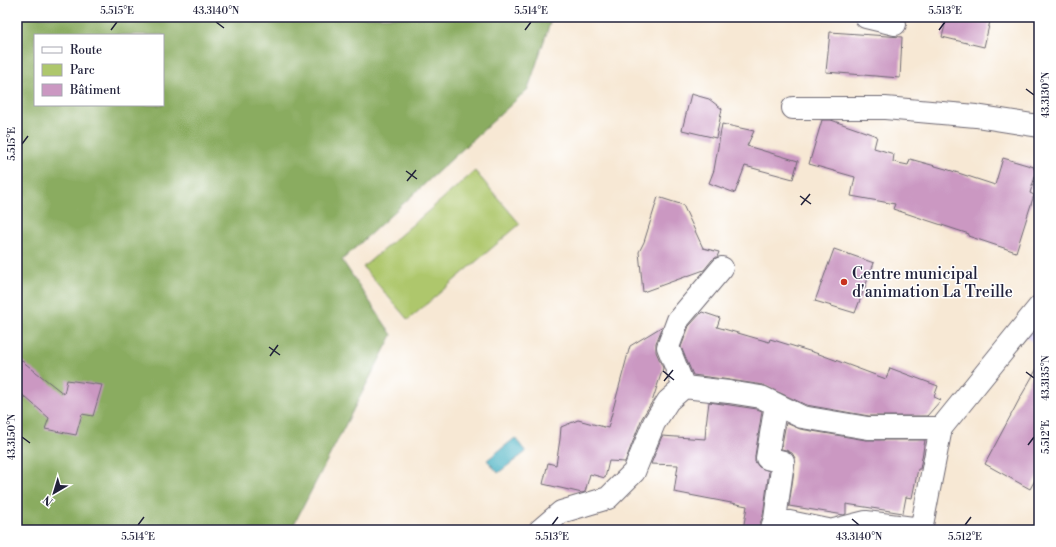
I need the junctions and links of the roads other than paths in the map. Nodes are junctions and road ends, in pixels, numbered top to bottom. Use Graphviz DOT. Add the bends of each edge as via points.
graph roads {
  1 [pos="866,17"];
  2 [pos="896,24"];
  3 [pos="793,108"];
  4 [pos="1039,126"];
  5 [pos="722,268"];
  6 [pos="1039,307"];
  7 [pos="684,387"];
  8 [pos="776,404"];
  9 [pos="941,428"];
  10 [pos="773,524"];
  11 [pos="540,530"];
  12 [pos="828,530"];
  13 [pos="834,530"];
  14 [pos="921,530"];
  1 -- 2 [label="street"];
  3 -- 4 [label="street" via="885,108 976,116"];
  5 -- 7 [label="street" via="678,320 668,347"];
  6 -- 9 [label="street"];
  7 -- 8 [label="street" via="761,397"];
  7 -- 11 [label="street" via="668,401 654,423 634,472 608,498 561,512"];
  8 -- 9 [label="street" via="802,417 868,428"];
  8 -- 10 [label="street"];
  9 -- 14 [label="street"];
  10 -- 12 [label="street"];
  13 -- 14 [label="street" via="866,522"];
}
